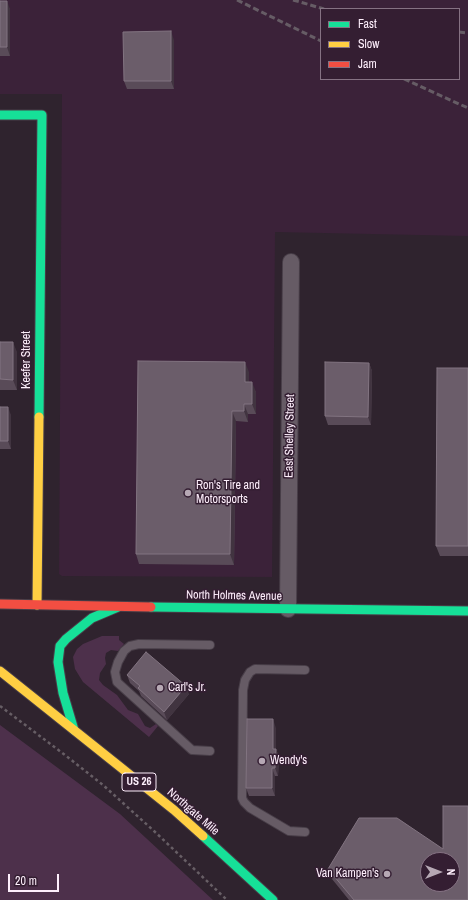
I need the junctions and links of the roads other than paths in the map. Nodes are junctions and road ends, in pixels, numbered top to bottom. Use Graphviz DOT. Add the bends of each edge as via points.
graph roads {
  1 [pos="0,115"];
  2 [pos="291,262"];
  3 [pos="0,604"];
  4 [pos="37,605"];
  5 [pos="118,607"];
  6 [pos="288,609"];
  7 [pos="468,612"];
  8 [pos="210,645"];
  9 [pos="305,670"];
  10 [pos="0,671"];
  11 [pos="74,730"];
  12 [pos="210,751"];
  13 [pos="304,832"];
  14 [pos="273,900"];
  1 -- 4 [label="main road, Keefer Street" via="42,115"];
  2 -- 6 [label="street, East Shelley Street"];
  3 -- 4 [label="main road, North Holmes Avenue"];
  4 -- 5 [label="main road, North Holmes Avenue"];
  5 -- 6 [label="main road, North Holmes Avenue"];
  5 -- 11 [label="main road" via="92,618 60,646 58,662 63,693"];
  6 -- 7 [label="main road, North Holmes Avenue"];
  8 -- 12 [label="lane" via="130,646 124,651 115,672 117,682 192,750"];
  9 -- 13 [label="lane" via="255,669 245,680 242,790 242,798 250,808 289,831"];
  10 -- 11 [label="main road, Northgate Mile / US 26"];
  11 -- 14 [label="main road, Northgate Mile / US 26" via="174,810"];
}
